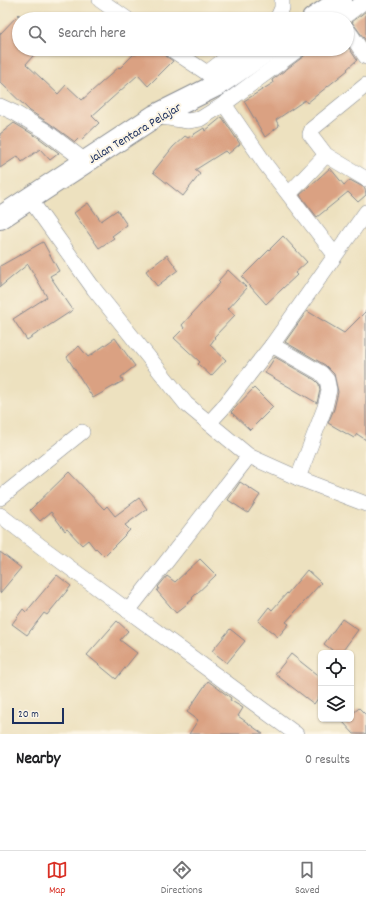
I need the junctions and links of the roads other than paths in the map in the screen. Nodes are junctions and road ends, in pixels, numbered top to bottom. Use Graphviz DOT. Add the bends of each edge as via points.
graph roads {
  1 [pos="100,0"];
  2 [pos="282,0"];
  3 [pos="341,0"];
  4 [pos="366,0"];
  5 [pos="117,12"];
  6 [pos="280,12"];
  7 [pos="323,12"];
  8 [pos="350,12"];
  9 [pos="354,39"];
  10 [pos="179,56"];
  11 [pos="234,56"];
  12 [pos="260,56"];
  13 [pos="284,56"];
  14 [pos="366,57"];
  15 [pos="366,85"];
  16 [pos="216,87"];
  17 [pos="0,106"];
  18 [pos="326,155"];
  19 [pos="85,161"];
  20 [pos="366,179"];
  21 [pos="289,194"];
  22 [pos="29,198"];
  23 [pos="366,212"];
  24 [pos="0,218"];
  25 [pos="335,255"];
  26 [pos="272,345"];
  27 [pos="209,423"];
  28 [pos="82,432"];
  29 [pos="249,456"];
  30 [pos="298,478"];
  31 [pos="0,498"];
  32 [pos="366,504"];
  33 [pos="0,515"];
  34 [pos="128,611"];
  35 [pos="296,734"];
  1 -- 5 [label="street"];
  2 -- 6 [label="street"];
  3 -- 7 [label="main road"];
  4 -- 8 [label="street"];
  9 -- 14 [label="street"];
  10 -- 16 [label="street"];
  11 -- 16 [label="street"];
  12 -- 16 [label="main road, Jalan Tentara Pelajar"];
  13 -- 16 [label="street"];
  15 -- 18 [label="street" via="312,129 310,134"];
  16 -- 19 [label="main road, Jalan Tentara Pelajar" via="156,116"];
  16 -- 21 [label="street" via="266,165"];
  17 -- 19 [label="street" via="44,130"];
  18 -- 20 [label="street"];
  18 -- 21 [label="street"];
  19 -- 22 [label="main road, Jalan Tentara Pelajar"];
  21 -- 25 [label="street"];
  22 -- 24 [label="main road, Jalan Tentara Pelajar"];
  22 -- 27 [label="street" via="94,289 160,372 186,404"];
  23 -- 25 [label="street"];
  25 -- 26 [label="street"];
  26 -- 27 [label="street" via="227,404"];
  26 -- 30 [label="street" via="321,373 327,380 329,390"];
  27 -- 29 [label="street"];
  28 -- 31 [label="street"];
  29 -- 30 [label="street"];
  29 -- 34 [label="street"];
  30 -- 32 [label="street"];
  33 -- 34 [label="street"];
  34 -- 35 [label="street"];
}
